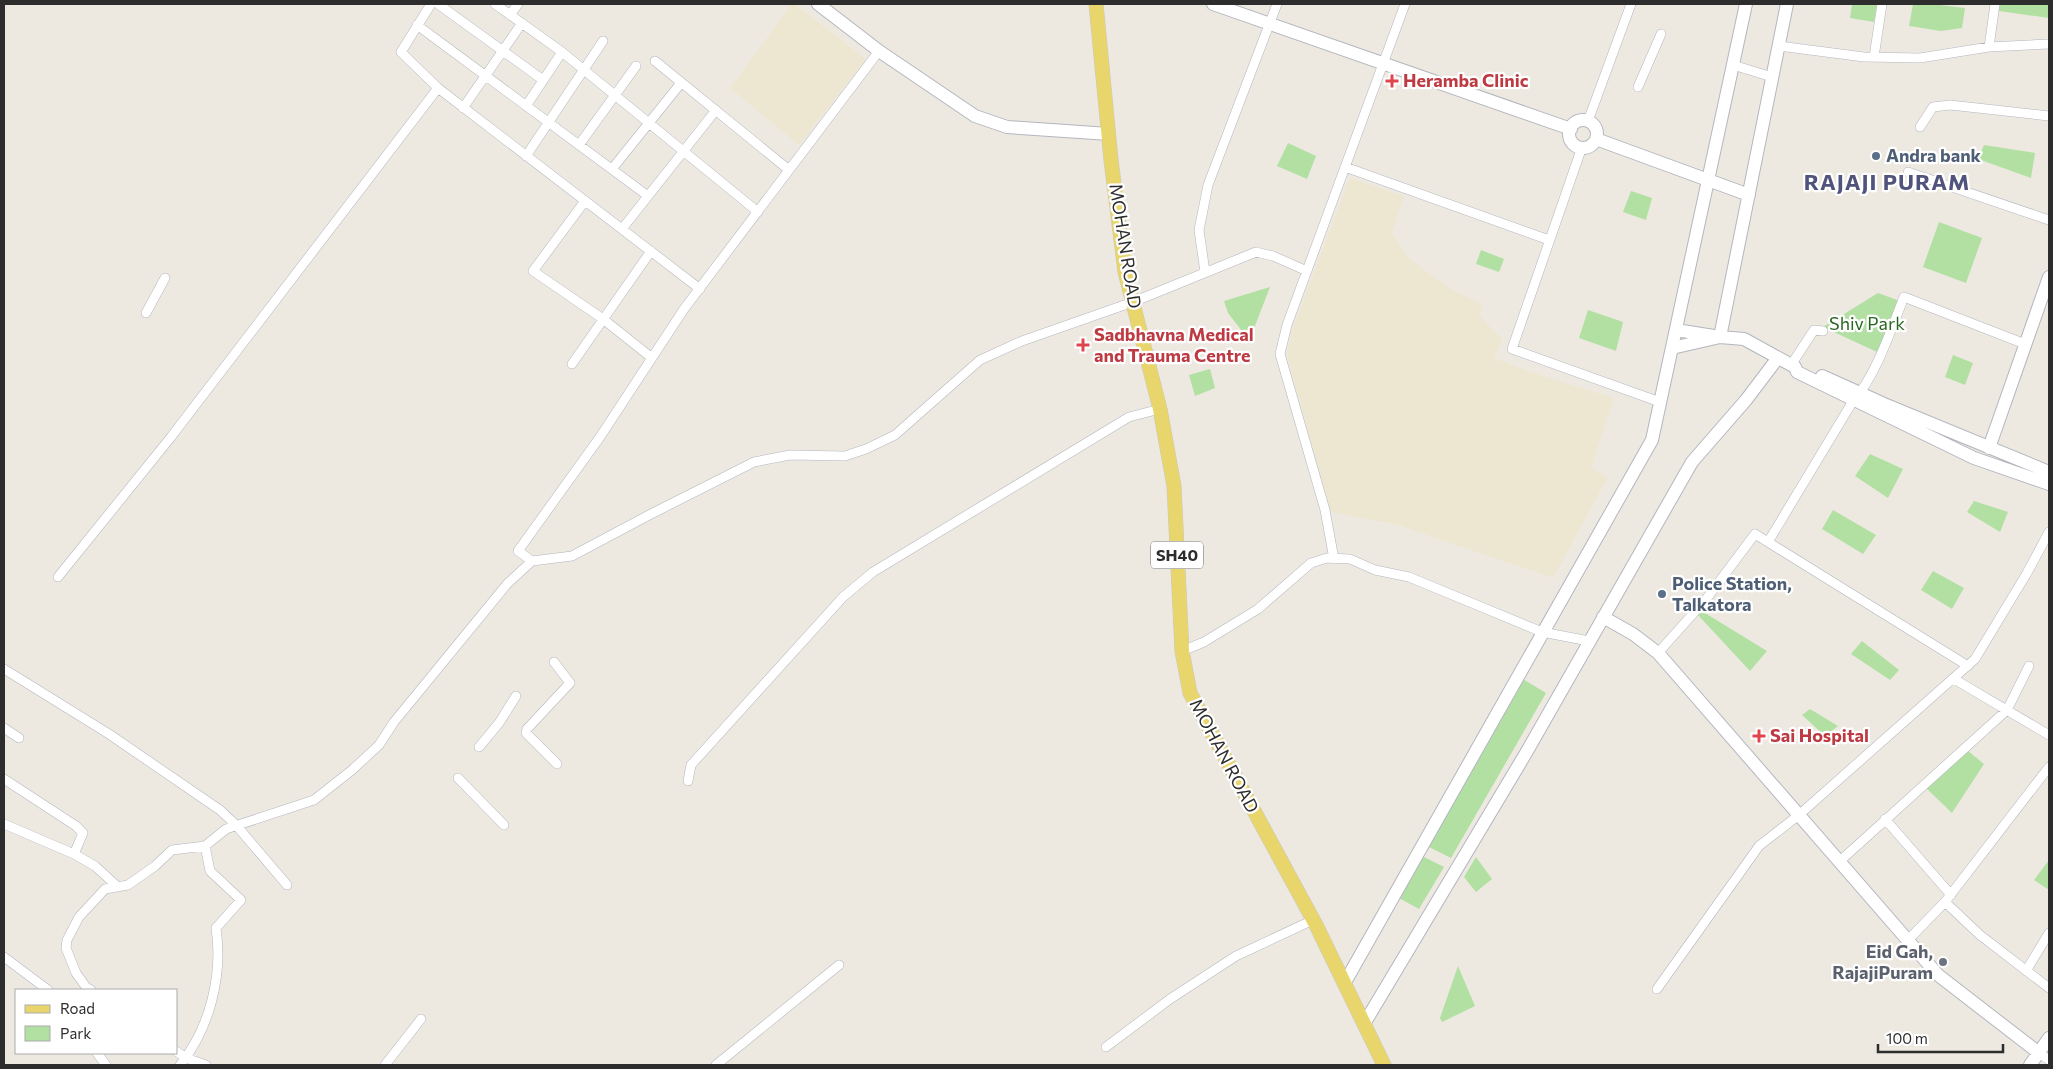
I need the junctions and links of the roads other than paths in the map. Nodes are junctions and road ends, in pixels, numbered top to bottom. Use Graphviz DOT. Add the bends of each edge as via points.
graph roads {
  1 [pos="431,4"];
  2 [pos="438,4"];
  3 [pos="495,4"];
  4 [pos="518,4"];
  5 [pos="818,4"];
  6 [pos="1096,4"];
  7 [pos="1213,4"];
  8 [pos="1277,4"];
  9 [pos="1405,4"];
  10 [pos="1631,4"];
  11 [pos="1746,4"];
  12 [pos="1787,4"];
  13 [pos="1882,4"];
  14 [pos="1996,4"];
  15 [pos="510,15"];
  16 [pos="522,23"];
  17 [pos="1270,24"];
  18 [pos="418,25"];
  19 [pos="1661,34"];
  20 [pos="604,41"];
  21 [pos="2049,44"];
  22 [pos="1778,46"];
  23 [pos="1989,47"];
  24 [pos="503,51"];
  25 [pos="879,51"];
  26 [pos="562,52"];
  27 [pos="1874,57"];
  28 [pos="656,61"];
  29 [pos="1383,64"];
  30 [pos="1733,65"];
  31 [pos="636,66"];
  32 [pos="584,70"];
  33 [pos="486,76"];
  34 [pos="1772,77"];
  35 [pos="543,80"];
  36 [pos="682,82"];
  37 [pos="1638,87"];
  38 [pos="438,88"];
  39 [pos="615,96"];
  40 [pos="526,106"];
  41 [pos="463,108"];
  42 [pos="716,110"];
  43 [pos="2049,116"];
  44 [pos="1588,121"];
  45 [pos="549,122"];
  46 [pos="649,123"];
  47 [pos="1920,127"];
  48 [pos="1571,129"];
  49 [pos="1109,134"];
  50 [pos="1596,139"];
  51 [pos="579,144"];
  52 [pos="1582,147"];
  53 [pos="684,151"];
  54 [pos="526,156"];
  55 [pos="1345,167"];
  56 [pos="612,169"];
  57 [pos="789,170"];
  58 [pos="1908,172"];
  59 [pos="1708,180"];
  60 [pos="1749,195"];
  61 [pos="648,196"];
  62 [pos="585,201"];
  63 [pos="758,212"];
  64 [pos="2049,220"];
  65 [pos="622,229"];
  66 [pos="1549,240"];
  67 [pos="651,251"];
  68 [pos="1307,271"];
  69 [pos="1205,272"];
  70 [pos="2049,276"];
  71 [pos="164,278"];
  72 [pos="700,289"];
  73 [pos="1133,302"];
  74 [pos="146,314"];
  75 [pos="603,320"];
  76 [pos="1676,330"];
  77 [pos="1823,330"];
  78 [pos="1720,337"];
  79 [pos="2025,344"];
  80 [pos="1672,348"];
  81 [pos="652,358"];
  82 [pos="1777,359"];
  83 [pos="572,364"];
  84 [pos="1793,366"];
  85 [pos="1856,397"];
  86 [pos="1660,402"];
  87 [pos="1160,409"];
  88 [pos="1989,448"];
  89 [pos="2049,472"];
  90 [pos="2049,484"];
  91 [pos="2049,532"];
  92 [pos="1768,542"];
  93 [pos="1334,558"];
  94 [pos="532,561"];
  95 [pos="58,577"];
  96 [pos="1604,617"];
  97 [pos="1542,632"];
  98 [pos="1589,641"];
  99 [pos="1182,651"];
  100 [pos="1658,653"];
  101 [pos="554,662"];
  102 [pos="1968,666"];
  103 [pos="2029,666"];
  104 [pos="4,669"];
  105 [pos="1954,679"];
  106 [pos="516,696"];
  107 [pos="2007,710"];
  108 [pos="4,728"];
  109 [pos="2049,735"];
  110 [pos="19,738"];
  111 [pos="480,747"];
  112 [pos="557,764"];
  113 [pos="2049,767"];
  114 [pos="458,778"];
  115 [pos="4,779"];
  116 [pos="688,781"];
  117 [pos="1800,814"];
  118 [pos="1885,819"];
  119 [pos="4,824"];
  120 [pos="236,825"];
  121 [pos="504,825"];
  122 [pos="205,846"];
  123 [pos="74,854"];
  124 [pos="1840,861"];
  125 [pos="287,885"];
  126 [pos="118,887"];
  127 [pos="1948,899"];
  128 [pos="1313,920"];
  129 [pos="2049,934"];
  130 [pos="1908,940"];
  131 [pos="4,957"];
  132 [pos="840,965"];
  133 [pos="2026,970"];
  134 [pos="1344,984"];
  135 [pos="2049,988"];
  136 [pos="47,989"];
  137 [pos="89,989"];
  138 [pos="1657,989"];
  139 [pos="421,1019"];
  140 [pos="1364,1024"];
  141 [pos="2049,1038"];
  142 [pos="1106,1047"];
  143 [pos="98,1054"];
  144 [pos="2044,1057"];
  145 [pos="183,1062"];
  146 [pos="106,1065"];
  147 [pos="206,1065"];
  148 [pos="385,1065"];
  149 [pos="716,1065"];
  150 [pos="1384,1065"];
  151 [pos="2030,1065"];
  1 -- 18 [label="street"];
  2 -- 24 [label="street"];
  3 -- 15 [label="street"];
  4 -- 15 [label="street"];
  5 -- 25 [label="street"];
  6 -- 49 [label="main road, MOHAN ROAD / SH40"];
  7 -- 17 [label="street"];
  8 -- 17 [label="street"];
  9 -- 29 [label="street"];
  10 -- 44 [label="street"];
  11 -- 30 [label="street"];
  12 -- 22 [label="street"];
  13 -- 27 [label="street"];
  14 -- 23 [label="street"];
  15 -- 16 [label="street"];
  16 -- 24 [label="street"];
  16 -- 26 [label="street"];
  17 -- 29 [label="street"];
  17 -- 69 [label="street" via="1208,185 1199,230"];
  18 -- 33 [label="street"];
  18 -- 38 [label="street" via="401,52"];
  19 -- 37 [label="street"];
  20 -- 32 [label="street"];
  21 -- 23 [label="street"];
  22 -- 27 [label="street"];
  22 -- 34 [label="street"];
  23 -- 27 [label="street" via="1920,58"];
  24 -- 33 [label="street"];
  24 -- 35 [label="street"];
  25 -- 49 [label="street" via="975,116 1008,127"];
  25 -- 57 [label="street"];
  26 -- 32 [label="street"];
  26 -- 35 [label="street"];
  28 -- 36 [label="street"];
  29 -- 48 [label="street"];
  29 -- 55 [label="street"];
  30 -- 34 [label="street"];
  30 -- 59 [label="street"];
  31 -- 39 [label="street"];
  32 -- 39 [label="street"];
  32 -- 45 [label="street"];
  33 -- 40 [label="street"];
  33 -- 41 [label="street"];
  34 -- 60 [label="street"];
  35 -- 40 [label="street"];
  36 -- 42 [label="street"];
  36 -- 46 [label="street"];
  38 -- 41 [label="street"];
  38 -- 95 [label="street" via="171,437"];
  39 -- 46 [label="street"];
  39 -- 51 [label="street"];
  40 -- 45 [label="street"];
  41 -- 54 [label="street"];
  42 -- 53 [label="street"];
  42 -- 57 [label="street"];
  43 -- 47 [label="street" via="1950,105 1933,107"];
  44 -- 48 [label="street" via="1580,120"];
  44 -- 50 [label="street" via="1596,130"];
  45 -- 51 [label="street"];
  45 -- 54 [label="street"];
  46 -- 53 [label="street"];
  46 -- 56 [label="street"];
  48 -- 52 [label="street" via="1572,141"];
  49 -- 73 [label="main road, MOHAN ROAD / SH40" via="1125,272"];
  50 -- 52 [label="street"];
  50 -- 59 [label="street"];
  51 -- 56 [label="street"];
  52 -- 66 [label="street"];
  53 -- 61 [label="street"];
  53 -- 63 [label="street"];
  54 -- 62 [label="street"];
  55 -- 66 [label="street"];
  55 -- 68 [label="street"];
  56 -- 61 [label="street"];
  57 -- 63 [label="street"];
  58 -- 64 [label="street"];
  59 -- 60 [label="street"];
  59 -- 76 [label="street"];
  60 -- 78 [label="street"];
  61 -- 65 [label="street"];
  62 -- 65 [label="street"];
  62 -- 75 [label="street" via="533,271"];
  63 -- 72 [label="street"];
  65 -- 67 [label="street"];
  66 -- 86 [label="street" via="1512,349"];
  67 -- 72 [label="street"];
  67 -- 75 [label="street"];
  68 -- 69 [label="street" via="1274,256 1256,252"];
  68 -- 93 [label="street" via="1280,354 1324,510"];
  69 -- 73 [label="street"];
  70 -- 79 [label="street"];
  71 -- 74 [label="street"];
  72 -- 81 [label="street"];
  73 -- 87 [label="main road, MOHAN ROAD / SH40"];
  73 -- 94 [label="street" via="980,360 895,435 866,449 845,456 790,455 754,462 572,556"];
  75 -- 81 [label="street"];
  75 -- 83 [label="street"];
  76 -- 78 [label="street"];
  76 -- 80 [label="street"];
  77 -- 84 [label="street" via="1814,330"];
  78 -- 80 [label="street"];
  78 -- 82 [label="street" via="1744,339"];
  79 -- 85 [label="street" via="1904,297 1879,356"];
  79 -- 88 [label="street"];
  80 -- 86 [label="street"];
  81 -- 94 [label="street" via="518,551"];
  82 -- 84 [label="street"];
  82 -- 96 [label="street" via="1692,462"];
  84 -- 85 [label="street" via="1800,365"];
  85 -- 88 [label="street"];
  85 -- 90 [label="street" via="1974,458"];
  85 -- 92 [label="street"];
  86 -- 97 [label="street" via="1652,440"];
  87 -- 99 [label="main road, MOHAN ROAD / SH40" via="1174,486"];
  87 -- 116 [label="street" via="1129,417 873,572 843,597 697,758 691,765"];
  88 -- 89 [label="street"];
  91 -- 102 [label="street"];
  92 -- 100 [label="street" via="1755,534 1708,598"];
  92 -- 102 [label="street"];
  93 -- 97 [label="street" via="1350,559 1375,570 1409,577"];
  93 -- 99 [label="street" via="1311,563 1258,609 1204,642"];
  94 -- 120 [label="street" via="507,584 394,722 379,745 352,770 314,800"];
  96 -- 98 [label="street"];
  96 -- 100 [label="street"];
  97 -- 98 [label="street"];
  97 -- 134 [label="street"];
  98 -- 140 [label="street"];
  99 -- 128 [label="main road, MOHAN ROAD / SH40" via="1190,692"];
  100 -- 117 [label="street"];
  101 -- 112 [label="street" via="570,683 526,733"];
  102 -- 105 [label="street"];
  103 -- 107 [label="street"];
  104 -- 120 [label="street" via="108,734 220,810"];
  105 -- 107 [label="street"];
  105 -- 117 [label="street"];
  106 -- 111 [label="street"];
  107 -- 109 [label="street"];
  107 -- 118 [label="street"];
  108 -- 110 [label="street"];
  113 -- 127 [label="street"];
  114 -- 121 [label="street"];
  115 -- 123 [label="street" via="83,833"];
  117 -- 124 [label="street"];
  117 -- 138 [label="street" via="1759,846"];
  118 -- 124 [label="street"];
  118 -- 127 [label="street"];
  119 -- 123 [label="street"];
  120 -- 122 [label="street"];
  120 -- 125 [label="street"];
  122 -- 126 [label="street" via="172,850 128,886"];
  122 -- 145 [label="street" via="210,871 241,900 216,928 219,949 217,978 207,1017"];
  123 -- 126 [label="street" via="95,866"];
  124 -- 130 [label="street"];
  126 -- 137 [label="street" via="105,890 79,917 67,940 66,948 76,973"];
  127 -- 130 [label="street"];
  127 -- 133 [label="street" via="1980,935"];
  128 -- 134 [label="main road, MOHAN ROAD / SH40"];
  128 -- 142 [label="street" via="1236,956 1170,999"];
  129 -- 133 [label="street"];
  130 -- 144 [label="street" via="1938,975"];
  131 -- 136 [label="street"];
  132 -- 149 [label="street"];
  133 -- 135 [label="street"];
  134 -- 140 [label="main road, MOHAN ROAD / SH40"];
  139 -- 148 [label="street"];
  140 -- 150 [label="main road, MOHAN ROAD / SH40"];
  141 -- 144 [label="street"];
  143 -- 146 [label="street"];
  144 -- 151 [label="street"];
  145 -- 147 [label="street"];
}
